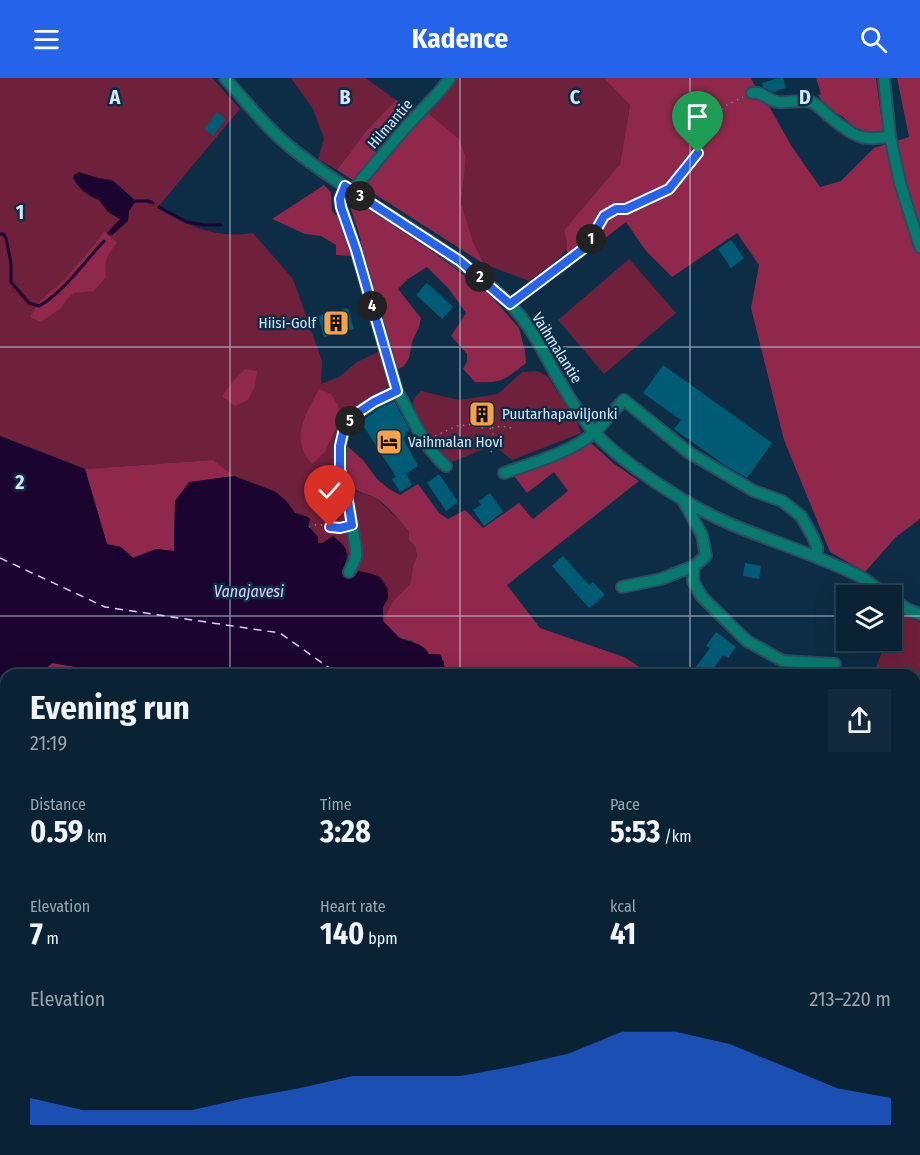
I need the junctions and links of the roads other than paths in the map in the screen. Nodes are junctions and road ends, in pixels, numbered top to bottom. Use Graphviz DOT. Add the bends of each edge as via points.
graph roads {
  1 [pos="225,78"];
  2 [pos="450,78"];
  3 [pos="884,78"];
  4 [pos="752,93"];
  5 [pos="890,136"];
  6 [pos="349,188"];
  7 [pos="920,248"];
  8 [pos="397,391"];
  9 [pos="594,432"];
  10 [pos="446,466"];
  11 [pos="504,472"];
  12 [pos="683,500"];
  13 [pos="816,557"];
  14 [pos="694,566"];
  15 [pos="349,572"];
  16 [pos="872,585"];
  17 [pos="622,588"];
  18 [pos="902,605"];
  19 [pos="920,614"];
  20 [pos="835,664"];
  1 -- 6 [label="street, Vaihmalantie" via="273,132"];
  2 -- 6 [label="street, Hilmantie"];
  3 -- 5 [label="street"];
  4 -- 5 [label="street" via="760,92 776,102 809,101 862,138"];
  5 -- 7 [label="street"];
  6 -- 8 [label="street" via="340,199 341,207"];
  6 -- 9 [label="street, Vaihmalantie" via="460,261 510,304"];
  8 -- 10 [label="street" via="425,442"];
  8 -- 15 [label="street" via="359,412 343,433 340,470 356,557"];
  9 -- 11 [label="street" via="573,446"];
  9 -- 12 [label="street, Vaihmalantie" via="612,450"];
  9 -- 13 [label="street" via="624,400 688,452 795,511 813,537"];
  12 -- 13 [label="street, Vaihmalantie" via="756,535"];
  12 -- 14 [label="street" via="702,536 705,556"];
  13 -- 16 [label="street, Vaihmalantie"];
  14 -- 17 [label="street"];
  14 -- 20 [label="street" via="693,581 702,597 747,641 783,661"];
  18 -- 19 [label="street"];
}
